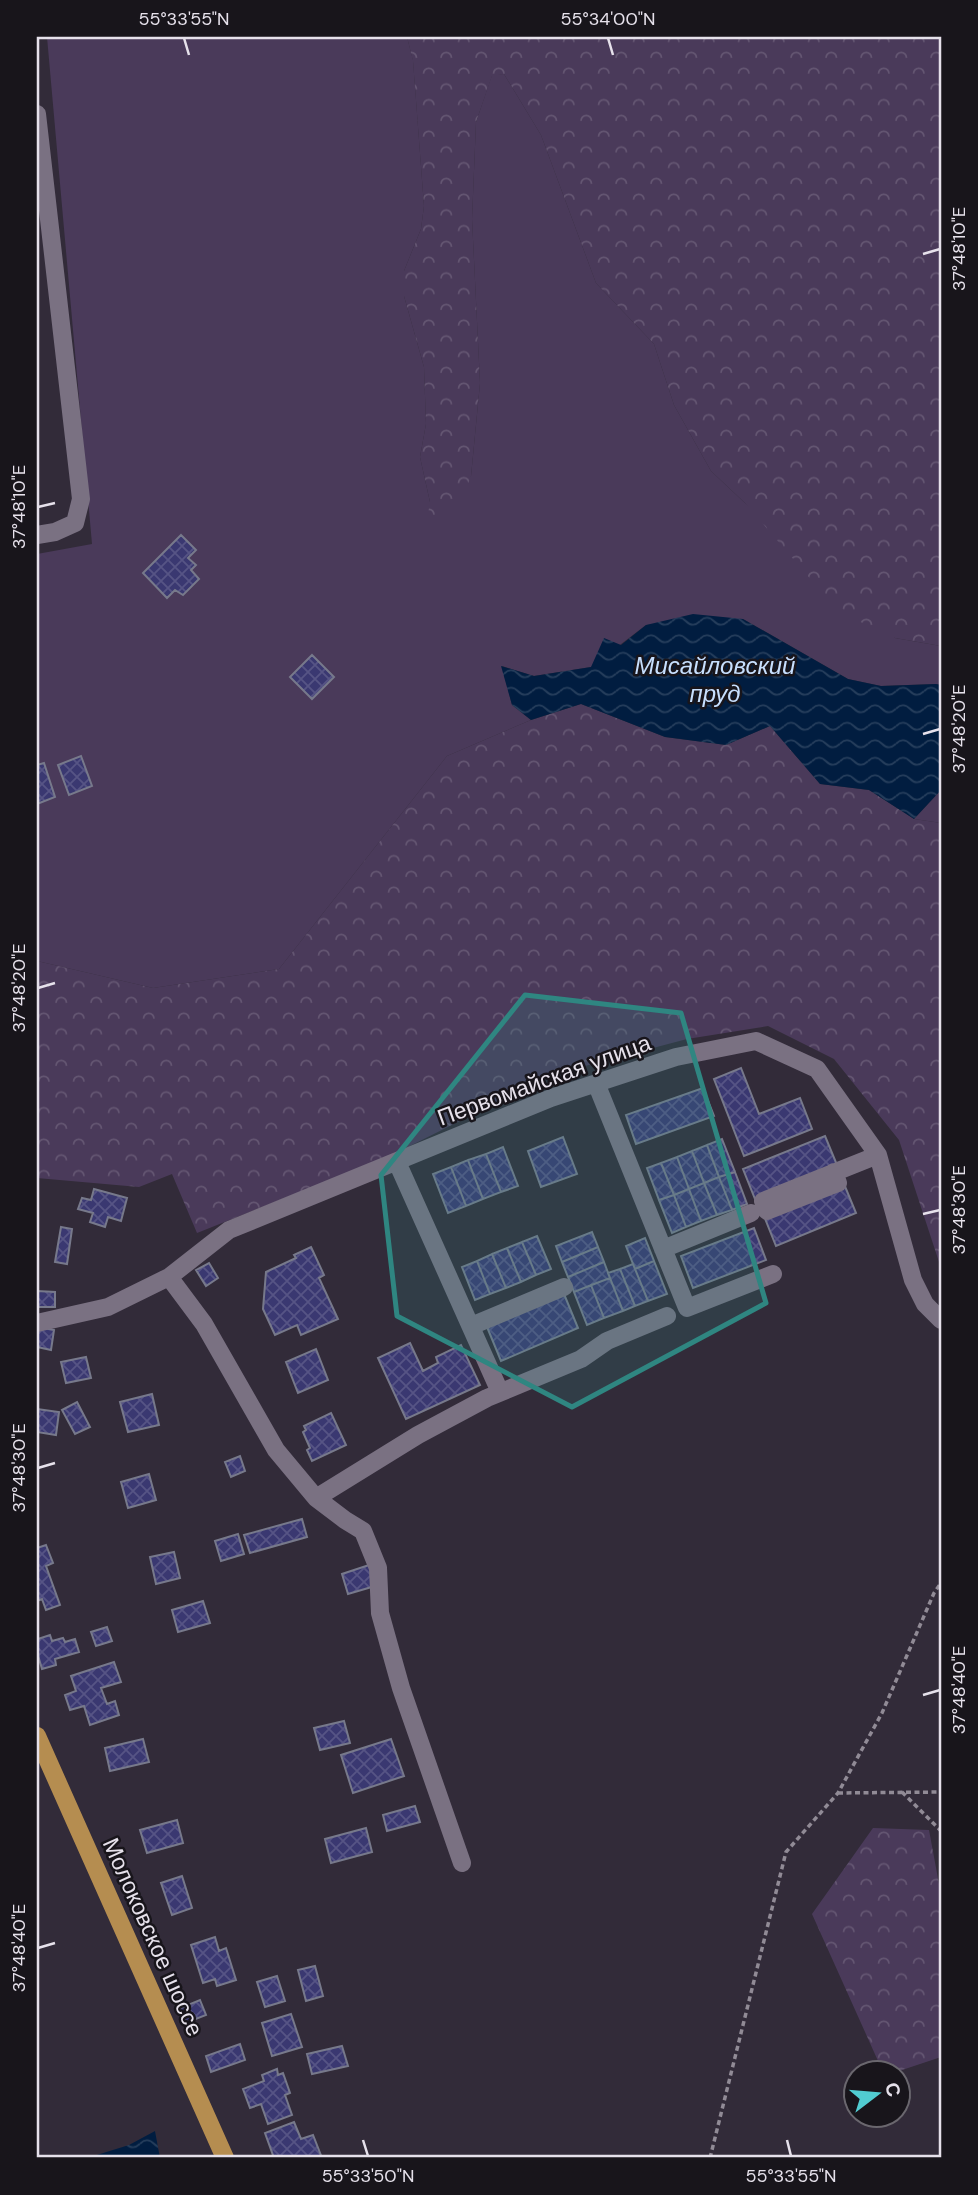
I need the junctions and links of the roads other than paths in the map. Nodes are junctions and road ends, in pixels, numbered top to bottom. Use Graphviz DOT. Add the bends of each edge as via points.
graph roads {
  1 [pos="37,114"];
  2 [pos="37,535"];
  3 [pos="596,1083"];
  4 [pos="878,1155"];
  5 [pos="397,1162"];
  6 [pos="834,1172"];
  7 [pos="751,1213"];
  8 [pos="663,1249"];
  9 [pos="773,1274"];
  10 [pos="169,1277"];
  11 [pos="564,1287"];
  12 [pos="667,1316"];
  13 [pos="941,1320"];
  14 [pos="37,1323"];
  15 [pos="471,1326"];
  16 [pos="500,1392"];
  17 [pos="316,1498"];
  18 [pos="37,1736"];
  19 [pos="462,1863"];
  20 [pos="225,2158"];
  1 -- 2 [label="street" via="81,499 75,523"];
  3 -- 4 [label="street, Первомайская улица" via="676,1057 755,1041 817,1069"];
  3 -- 5 [label="street, Первомайская улица"];
  3 -- 8 [label="street"];
  4 -- 6 [label="street"];
  4 -- 13 [label="street, Первомайская улица" via="913,1280 925,1304"];
  5 -- 10 [label="street, Первомайская улица" via="229,1230"];
  5 -- 15 [label="street"];
  7 -- 8 [label="street"];
  8 -- 9 [label="street" via="687,1308"];
  10 -- 14 [label="street, Первомайская улица" via="108,1307"];
  10 -- 17 [label="street" via="204,1324 276,1450"];
  11 -- 15 [label="street"];
  12 -- 16 [label="street" via="607,1341 581,1359"];
  15 -- 16 [label="street"];
  16 -- 17 [label="street" via="362,1467"];
  17 -- 19 [label="street" via="363,1531 378,1568 383,1625"];
  18 -- 20 [label="main road, Молоковское шоссе"];
}
